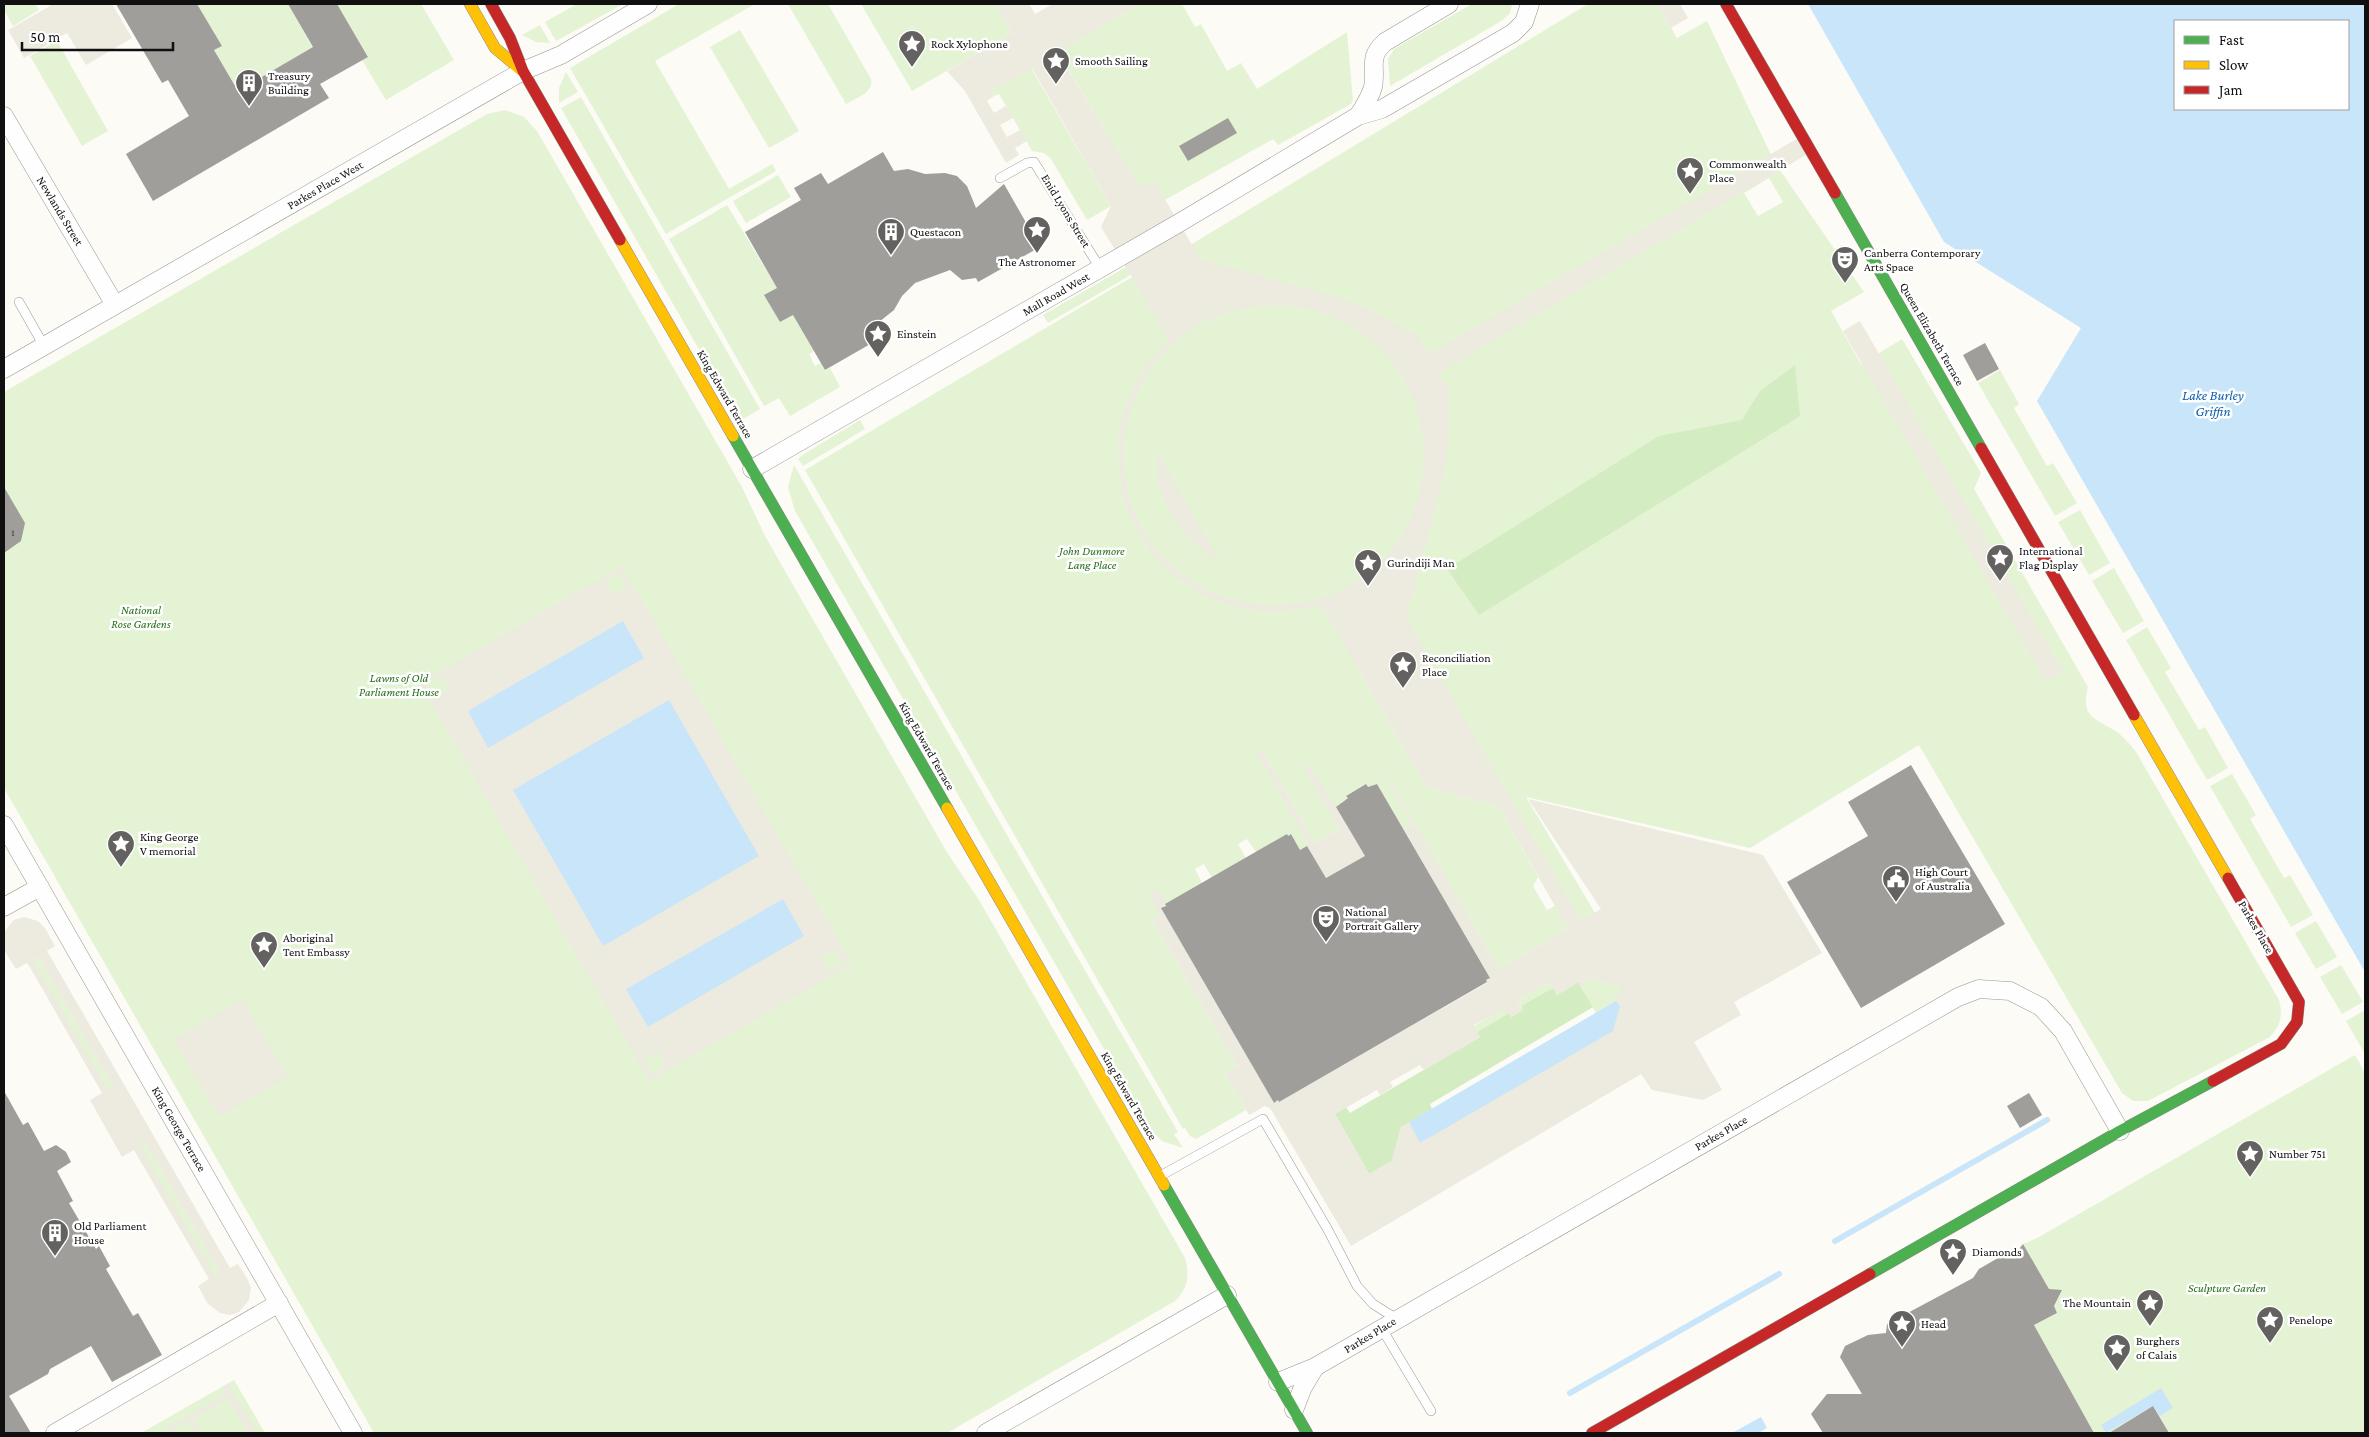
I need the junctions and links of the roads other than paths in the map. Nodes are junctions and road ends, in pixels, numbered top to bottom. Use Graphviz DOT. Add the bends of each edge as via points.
graph roads {
  1 [pos="470,4"];
  2 [pos="491,4"];
  3 [pos="648,4"];
  4 [pos="1449,4"];
  5 [pos="1530,4"];
  6 [pos="1726,4"];
  7 [pos="523,72"];
  8 [pos="4,116"];
  9 [pos="1358,116"];
  10 [pos="1000,178"];
  11 [pos="1100,268"];
  12 [pos="20,302"];
  13 [pos="115,305"];
  14 [pos="44,346"];
  15 [pos="4,369"];
  16 [pos="752,469"];
  17 [pos="2098,653"];
  18 [pos="4,825"];
  19 [pos="40,888"];
  20 [pos="4,907"];
  21 [pos="2120,1131"];
  22 [pos="1159,1176"];
  23 [pos="1227,1295"];
  24 [pos="279,1303"];
  25 [pos="1397,1320"];
  26 [pos="1382,1329"];
  27 [pos="1315,1367"];
  28 [pos="1278,1382"];
  29 [pos="1294,1410"];
  30 [pos="1431,1411"];
  31 [pos="55,1433"];
  32 [pos="354,1433"];
  33 [pos="986,1433"];
  34 [pos="1307,1433"];
  35 [pos="1592,1433"];
  1 -- 7 [label="street, King Edward Terrace" via="495,48"];
  2 -- 7 [label="street, King Edward Terrace" via="510,38"];
  3 -- 7 [label="street, Parkes Place West" via="561,55"];
  4 -- 9 [label="street" via="1376,50 1372,87"];
  5 -- 9 [label="street, Mall Road West" via="1524,22 1514,33 1382,109"];
  6 -- 17 [label="street, Queen Elizabeth Terrace"];
  7 -- 13 [label="street, Parkes Place West"];
  7 -- 16 [label="street, King Edward Terrace"];
  8 -- 13 [label="street, Newlands Street"];
  9 -- 11 [label="street, Mall Road West"];
  10 -- 11 [label="lane, Enid Lyons Street" via="1034,162"];
  11 -- 16 [label="street, Mall Road West"];
  12 -- 14 [label="lane"];
  13 -- 14 [label="street, Parkes Place West"];
  14 -- 15 [label="street, Parkes Place West"];
  16 -- 22 [label="street, King Edward Terrace"];
  17 -- 21 [label="street, Parkes Place" via="2299,1002 2297,1022 2281,1044"];
  18 -- 19 [label="street, King George Terrace"];
  19 -- 20 [label="street"];
  19 -- 24 [label="street, King George Terrace"];
  21 -- 25 [label="street, Parkes Place" via="2063,1031 2041,1007 2010,991 1979,989 1958,997"];
  21 -- 35 [label="street, Parkes Place"];
  22 -- 23 [label="street, King Edward Terrace"];
  22 -- 25 [label="lane" via="1262,1119 1357,1286 1373,1304"];
  23 -- 28 [label="street, King Edward Terrace"];
  23 -- 33 [label="street"];
  24 -- 31 [label="street"];
  24 -- 32 [label="street, King George Terrace"];
  25 -- 26 [label="street, Parkes Place"];
  26 -- 27 [label="street, Parkes Place"];
  26 -- 30 [label="lane"];
  27 -- 28 [label="street, Parkes Place"];
  27 -- 29 [label="street"];
  28 -- 29 [label="street, King Edward Terrace"];
  29 -- 34 [label="street, King Edward Terrace"];
}
